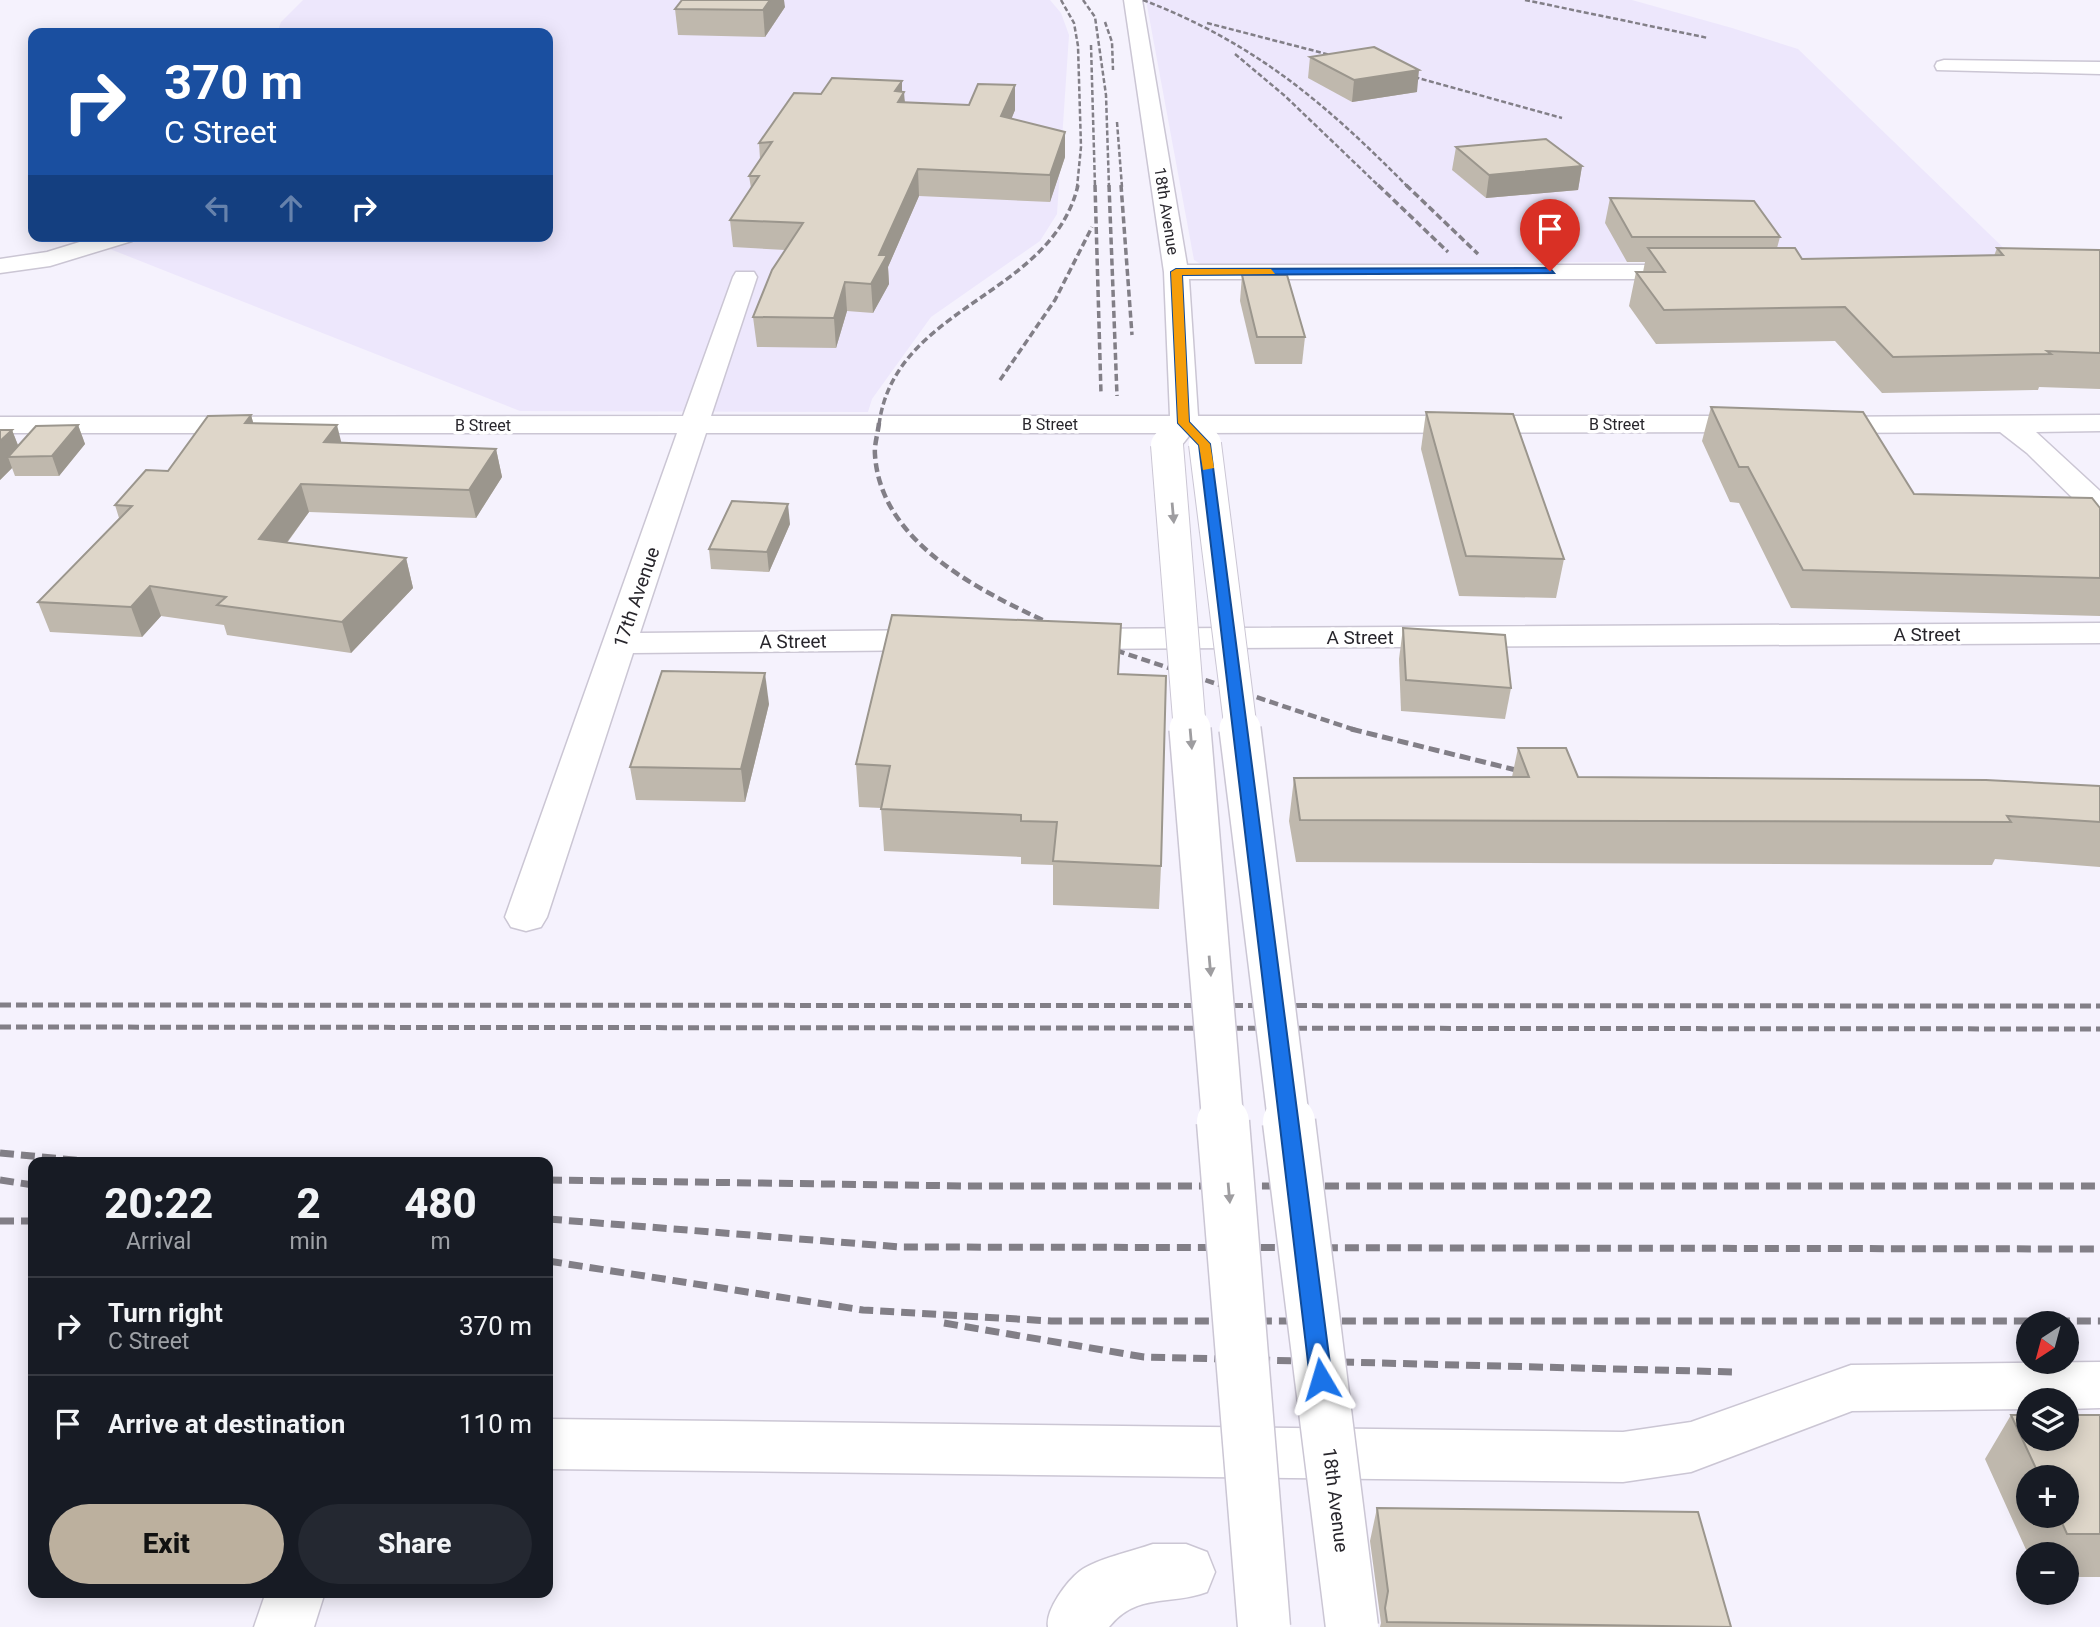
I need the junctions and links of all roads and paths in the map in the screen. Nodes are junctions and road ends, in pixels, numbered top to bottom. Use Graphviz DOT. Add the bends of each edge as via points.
graph roads {
  1 [pos="1133,0"];
  2 [pos="1944,66"];
  3 [pos="2100,68"];
  4 [pos="105,242"];
  5 [pos="0,266"];
  6 [pos="1176,272"];
  7 [pos="1716,272"];
  8 [pos="745,276"];
  9 [pos="2100,423"];
  10 [pos="695,424"];
  11 [pos="0,425"];
  12 [pos="2010,426"];
  13 [pos="1185,437"];
  14 [pos="2100,508"];
  15 [pos="2100,633"];
  16 [pos="1043,639"];
  17 [pos="975,640"];
  18 [pos="620,643"];
  19 [pos="526,917"];
  20 [pos="2100,1385"];
  21 [pos="553,1444"];
  22 [pos="1186,1572"];
  23 [pos="294,1598"];
  24 [pos="284,1627"];
  25 [pos="1077,1627"];
  26 [pos="1265,1627"];
  27 [pos="1352,1627"];
  1 -- 6 [label="street, 18th Avenue"];
  2 -- 3 [label="street"];
  4 -- 5 [label="street" via="50,259"];
  6 -- 7 [label="street"];
  6 -- 13 [label="street, 18th Avenue"];
  8 -- 10 [label="street, 17th Avenue"];
  9 -- 12 [label="street, B Street"];
  10 -- 11 [label="street, B Street"];
  10 -- 13 [label="street, B Street"];
  10 -- 18 [label="street, 17th Avenue"];
  12 -- 13 [label="street, B Street"];
  12 -- 14 [label="street"];
  13 -- 26 [label="street, one-way, bridge"];
  13 -- 27 [label="street, 18th Avenue, bridge"];
  15 -- 16 [label="street, A Street"];
  17 -- 18 [label="street, A Street"];
  18 -- 19 [label="street, 17th Avenue"];
  20 -- 21 [label="street" via="1851,1388 1691,1447 1623,1457"];
  22 -- 25 [label="street" via="1153,1572 1101,1591"];
  23 -- 24 [label="street"];
}
